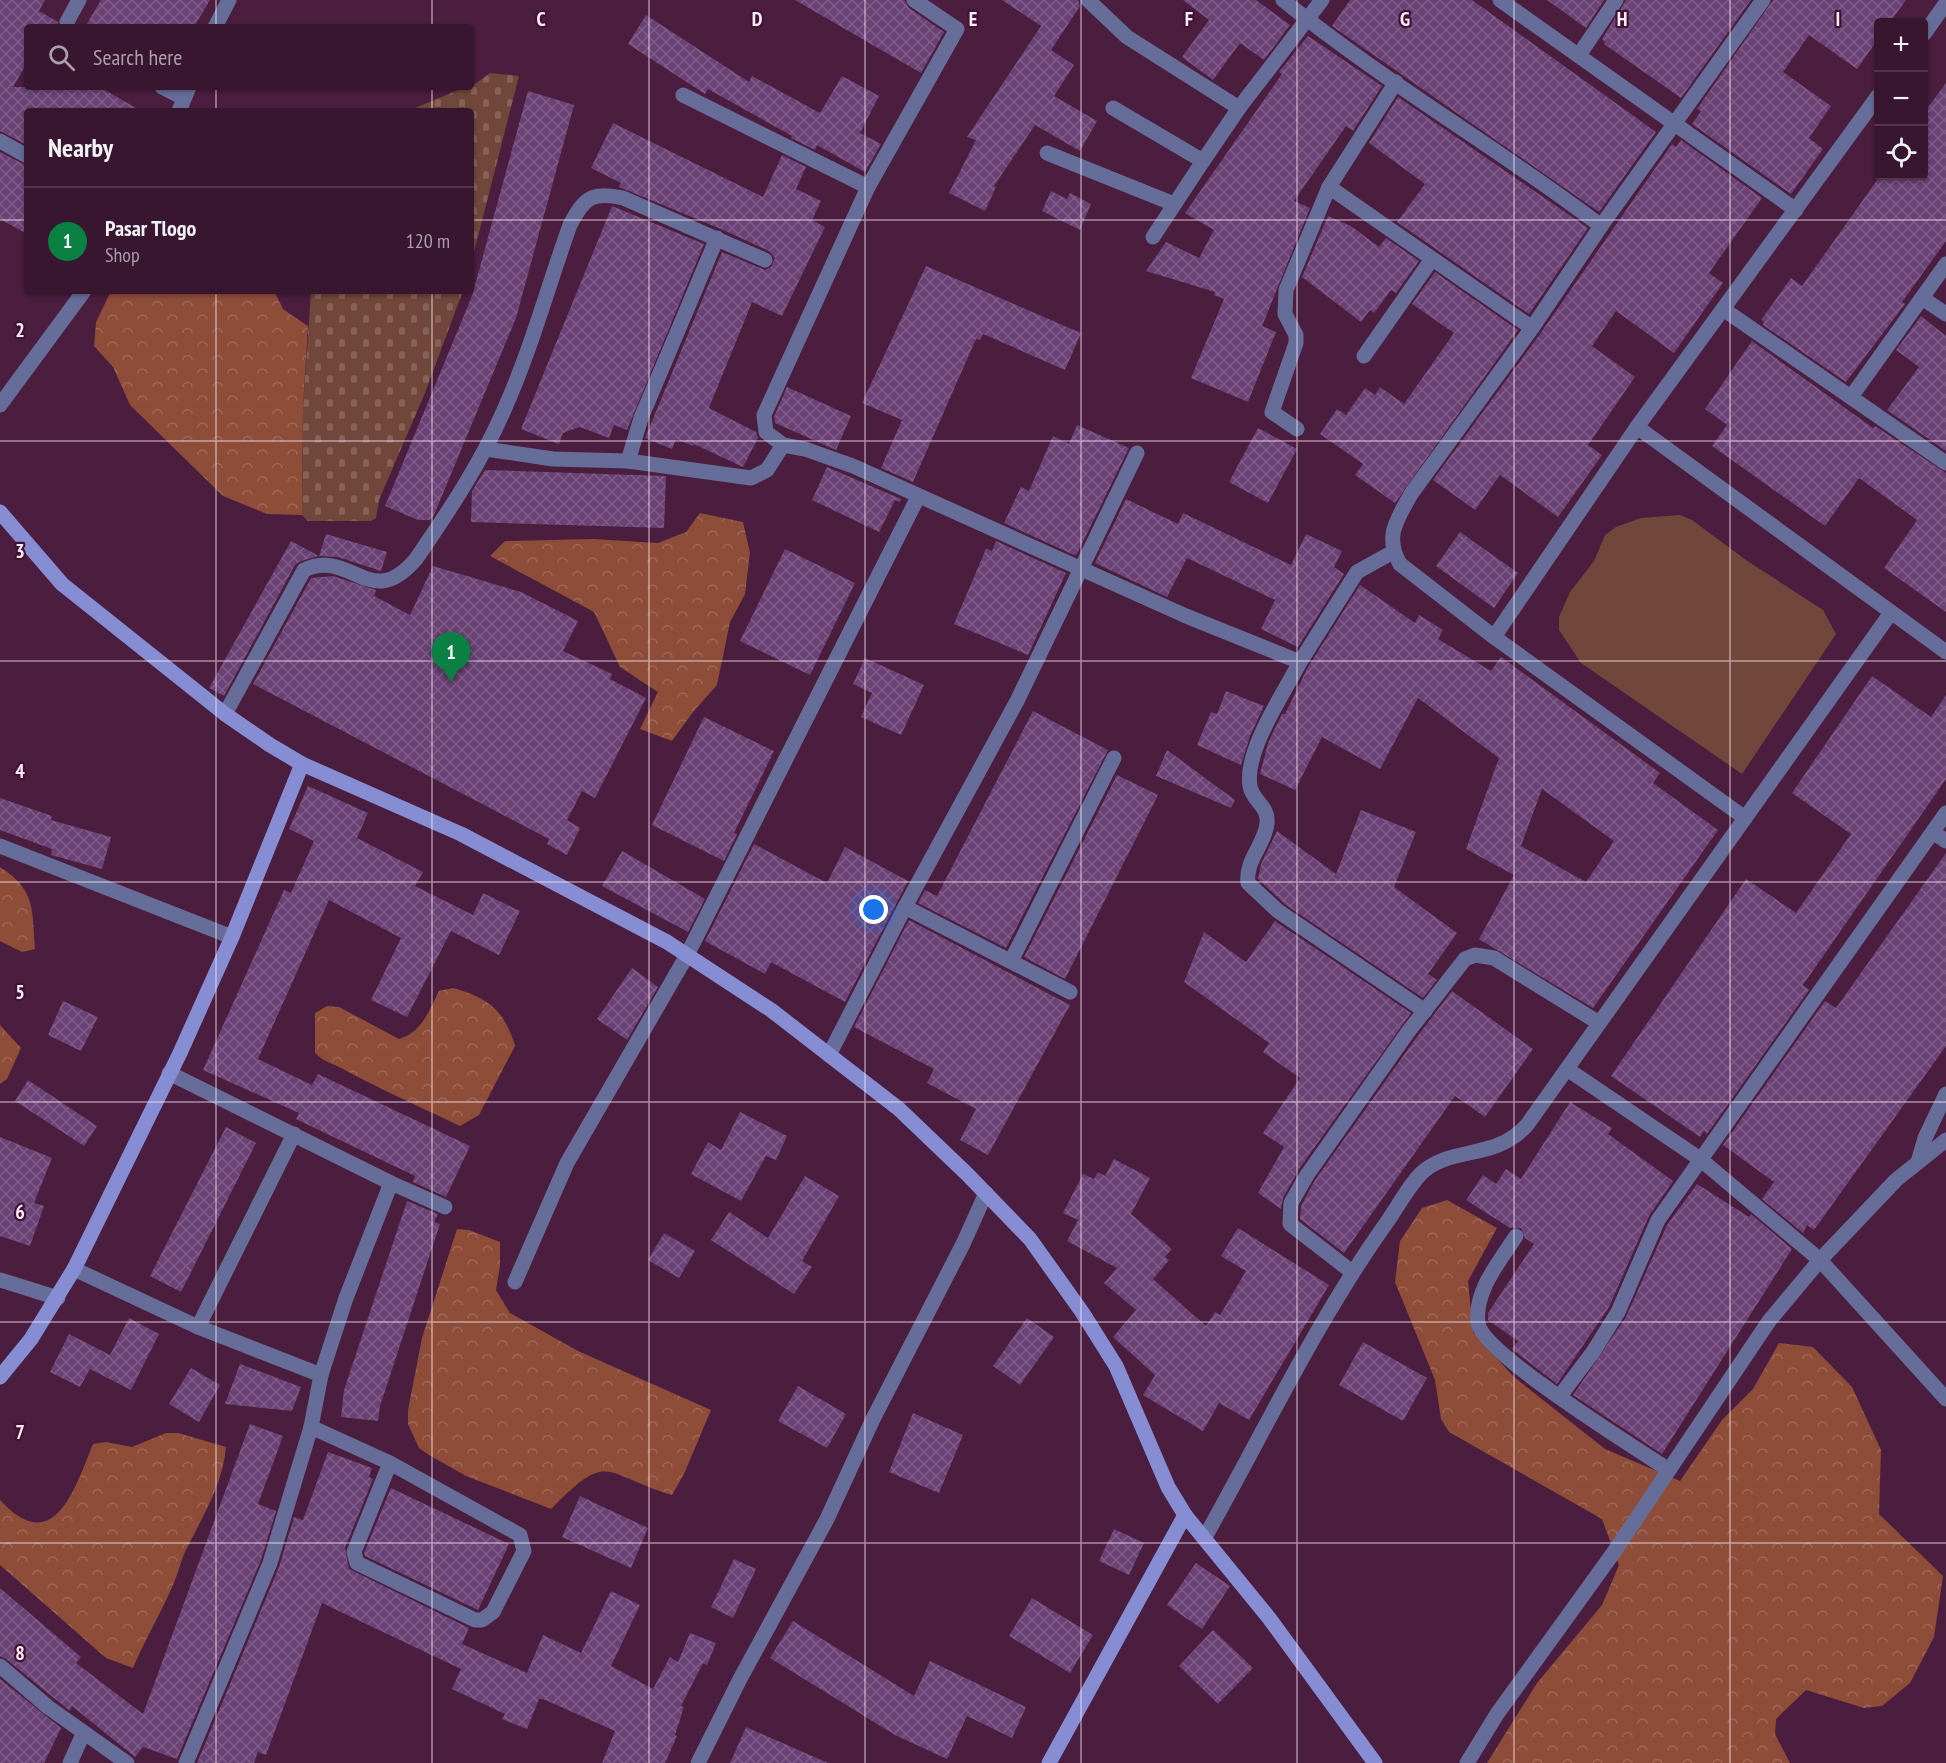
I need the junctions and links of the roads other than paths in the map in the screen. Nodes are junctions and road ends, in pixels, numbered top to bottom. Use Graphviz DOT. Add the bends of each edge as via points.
graph roads {
  1 [pos="79,0"];
  2 [pos="229,0"];
  3 [pos="914,0"];
  4 [pos="1088,0"];
  5 [pos="1283,0"];
  6 [pos="1322,0"];
  7 [pos="1500,0"];
  8 [pos="1616,0"];
  9 [pos="1763,0"];
  10 [pos="1946,3"];
  11 [pos="1307,20"];
  12 [pos="67,24"];
  13 [pos="217,24"];
  14 [pos="1928,27"];
  15 [pos="1579,55"];
  16 [pos="1396,82"];
  17 [pos="168,90"];
  18 [pos="683,95"];
  19 [pos="184,99"];
  20 [pos="1874,102"];
  21 [pos="1113,108"];
  22 [pos="1239,108"];
  23 [pos="1675,124"];
  24 [pos="0,141"];
  25 [pos="1047,153"];
  26 [pos="24,154"];
  27 [pos="1203,161"];
  28 [pos="868,187"];
  29 [pos="1329,187"];
  30 [pos="1174,204"];
  31 [pos="1796,210"];
  32 [pos="1601,226"];
  33 [pos="1153,237"];
  34 [pos="717,238"];
  35 [pos="1432,259"];
  36 [pos="765,260"];
  37 [pos="1946,264"];
  38 [pos="82,294"];
  39 [pos="1922,298"];
  40 [pos="1723,309"];
  41 [pos="1946,314"];
  42 [pos="1532,327"];
  43 [pos="1364,356"];
  44 [pos="1851,397"];
  45 [pos="0,405"];
  46 [pos="1637,427"];
  47 [pos="1297,429"];
  48 [pos="783,446"];
  49 [pos="486,449"];
  50 [pos="1137,453"];
  51 [pos="628,461"];
  52 [pos="1946,463"];
  53 [pos="918,496"];
  54 [pos="0,512"];
  55 [pos="1393,552"];
  56 [pos="1080,567"];
  57 [pos="1890,614"];
  58 [pos="1494,637"];
  59 [pos="1946,652"];
  60 [pos="1300,662"];
  61 [pos="225,714"];
  62 [pos="1114,758"];
  63 [pos="302,764"];
  64 [pos="1946,813"];
  65 [pos="1745,818"];
  66 [pos="1933,832"];
  67 [pos="1946,841"];
  68 [pos="0,846"];
  69 [pos="905,907"];
  70 [pos="232,937"];
  71 [pos="686,957"];
  72 [pos="1011,961"];
  73 [pos="1070,992"];
  74 [pos="1425,1011"];
  75 [pos="1599,1023"];
  76 [pos="829,1055"];
  77 [pos="1567,1070"];
  78 [pos="169,1073"];
  79 [pos="1946,1094"];
  80 [pos="294,1134"];
  81 [pos="1946,1140"];
  82 [pos="1700,1159"];
  83 [pos="1918,1162"];
  84 [pos="391,1183"];
  85 [pos="986,1193"];
  86 [pos="445,1208"];
  87 [pos="1516,1236"];
  88 [pos="1820,1260"];
  89 [pos="74,1269"];
  90 [pos="1352,1272"];
  91 [pos="0,1280"];
  92 [pos="515,1282"];
  93 [pos="58,1298"];
  94 [pos="198,1327"];
  95 [pos="321,1375"];
  96 [pos="0,1377"];
  97 [pos="1560,1396"];
  98 [pos="1946,1399"];
  99 [pos="311,1427"];
  100 [pos="390,1463"];
  101 [pos="1669,1470"];
  102 [pos="1185,1515"];
  103 [pos="1205,1537"];
  104 [pos="0,1666"];
  105 [pos="83,1734"];
  106 [pos="70,1763"];
  107 [pos="127,1763"];
  108 [pos="186,1763"];
  109 [pos="698,1763"];
  110 [pos="1049,1763"];
  111 [pos="1375,1763"];
  112 [pos="1467,1763"];
  1 -- 12 [label="street"];
  2 -- 13 [label="street"];
  3 -- 28 [label="street" via="957,29"];
  4 -- 22 [label="street" via="1127,37"];
  5 -- 11 [label="street"];
  6 -- 11 [label="street"];
  7 -- 15 [label="street"];
  8 -- 15 [label="street"];
  9 -- 23 [label="street"];
  10 -- 14 [label="street"];
  11 -- 16 [label="street"];
  11 -- 22 [label="street"];
  15 -- 23 [label="street"];
  16 -- 29 [label="street"];
  16 -- 32 [label="street"];
  17 -- 19 [label="street"];
  18 -- 28 [label="street"];
  20 -- 31 [label="street"];
  21 -- 27 [label="street"];
  22 -- 27 [label="street"];
  23 -- 31 [label="street"];
  23 -- 32 [label="street"];
  24 -- 26 [label="street"];
  25 -- 30 [label="street"];
  27 -- 30 [label="street"];
  28 -- 48 [label="street" via="764,415 766,432"];
  29 -- 35 [label="street"];
  29 -- 47 [label="street" via="1283,302 1296,343 1272,412"];
  30 -- 33 [label="street"];
  31 -- 40 [label="street"];
  32 -- 42 [label="street"];
  34 -- 36 [label="street"];
  34 -- 49 [label="street" via="623,198 608,194 588,198 570,225 525,361"];
  34 -- 51 [label="street" via="641,418"];
  35 -- 42 [label="street"];
  35 -- 43 [label="street"];
  37 -- 39 [label="street"];
  38 -- 45 [label="street"];
  39 -- 41 [label="street"];
  39 -- 44 [label="street"];
  40 -- 44 [label="street"];
  40 -- 46 [label="street"];
  42 -- 55 [label="street" via="1411,494 1395,523"];
  44 -- 52 [label="street"];
  46 -- 57 [label="street"];
  46 -- 58 [label="street"];
  48 -- 51 [label="street" via="767,470 751,478"];
  48 -- 53 [label="street" via="805,449 853,466"];
  49 -- 51 [label="street" via="553,459"];
  49 -- 61 [label="street" via="443,519 402,575 390,580 369,580 319,563 304,570"];
  50 -- 56 [label="street"];
  53 -- 56 [label="street"];
  53 -- 71 [label="street"];
  54 -- 61 [label="street" via="62,584"];
  55 -- 58 [label="street" via="1400,564"];
  55 -- 60 [label="street" via="1357,572"];
  56 -- 60 [label="street"];
  56 -- 69 [label="street" via="1017,701"];
  57 -- 59 [label="street"];
  57 -- 65 [label="street"];
  58 -- 65 [label="street"];
  60 -- 74 [label="street" via="1252,762 1250,788 1268,819 1266,833 1248,867 1248,884 1278,911"];
  61 -- 63 [label="street"];
  62 -- 72 [label="street"];
  63 -- 70 [label="street"];
  63 -- 71 [label="street" via="461,834 667,942"];
  64 -- 66 [label="street"];
  65 -- 75 [label="street"];
  66 -- 67 [label="street"];
  66 -- 82 [label="street"];
  68 -- 70 [label="street"];
  69 -- 72 [label="street"];
  69 -- 76 [label="street"];
  70 -- 78 [label="street"];
  71 -- 76 [label="street" via="771,1011"];
  71 -- 92 [label="street" via="567,1163"];
  72 -- 73 [label="street"];
  74 -- 75 [label="street" via="1465,959 1485,955"];
  74 -- 90 [label="street" via="1306,1175 1291,1203 1290,1224"];
  75 -- 77 [label="street"];
  76 -- 85 [label="street" via="899,1109"];
  77 -- 82 [label="street"];
  77 -- 90 [label="street" via="1517,1136 1492,1149 1454,1157 1424,1170"];
  78 -- 80 [label="street"];
  78 -- 89 [label="street"];
  79 -- 83 [label="street"];
  80 -- 84 [label="street"];
  80 -- 94 [label="street"];
  81 -- 83 [label="street"];
  82 -- 88 [label="street"];
  82 -- 97 [label="street" via="1658,1220 1618,1312"];
  83 -- 88 [label="street"];
  84 -- 86 [label="street"];
  84 -- 95 [label="street"];
  85 -- 102 [label="street" via="1030,1239 1116,1366 1168,1486"];
  85 -- 109 [label="street" via="827,1519"];
  87 -- 97 [label="street" via="1480,1297 1480,1332"];
  88 -- 98 [label="street"];
  88 -- 101 [label="street" via="1769,1321"];
  89 -- 93 [label="street"];
  89 -- 94 [label="street"];
  90 -- 103 [label="street"];
  91 -- 93 [label="street"];
  93 -- 96 [label="street"];
  94 -- 95 [label="street"];
  95 -- 99 [label="street"];
  97 -- 101 [label="street"];
  99 -- 100 [label="street"];
  99 -- 108 [label="street" via="270,1563"];
  100 -- 100 [label="street" via="520,1535 524,1551 493,1612 486,1618 475,1620 357,1563 354,1552"];
  101 -- 112 [label="street" via="1497,1714"];
  102 -- 103 [label="street"];
  102 -- 110 [label="street"];
  103 -- 111 [label="street"];
  104 -- 105 [label="street"];
  105 -- 106 [label="street"];
  105 -- 107 [label="street"];
}
